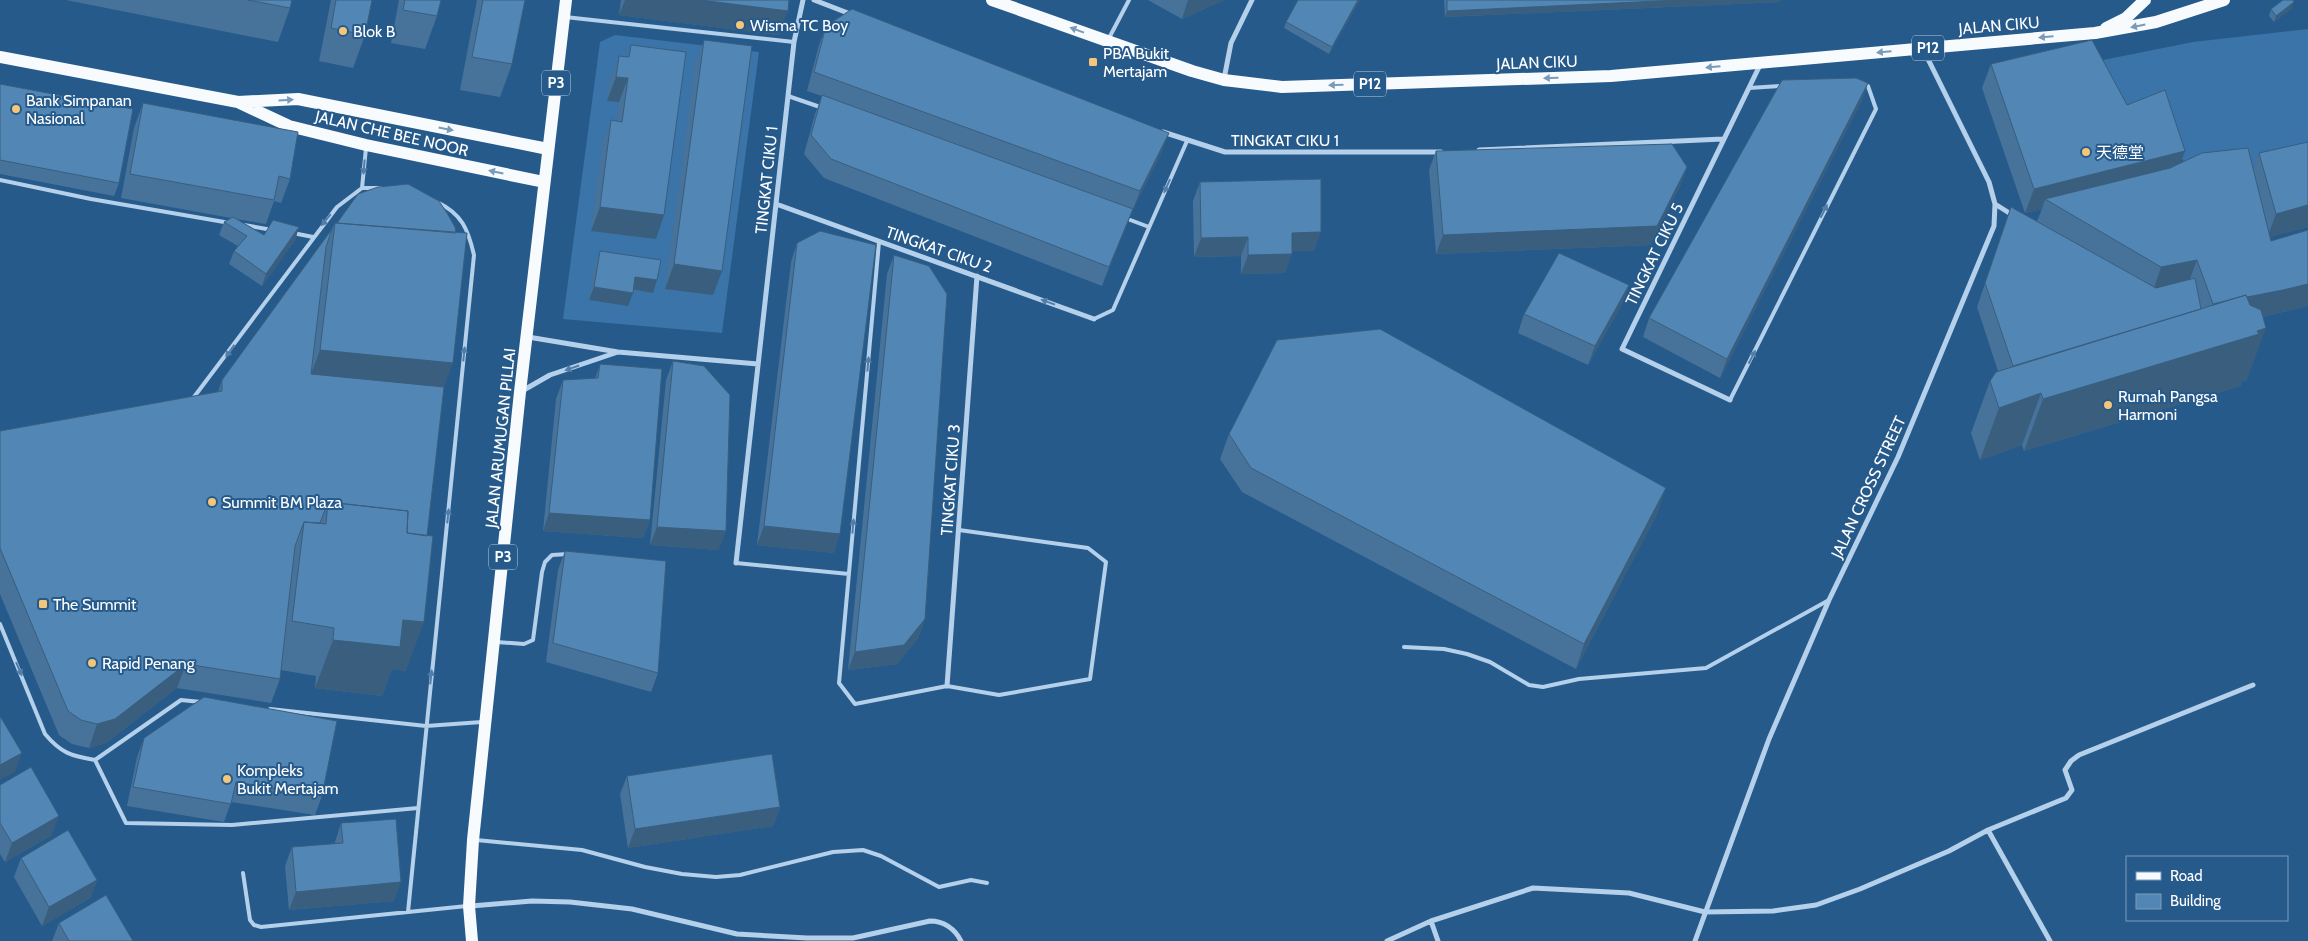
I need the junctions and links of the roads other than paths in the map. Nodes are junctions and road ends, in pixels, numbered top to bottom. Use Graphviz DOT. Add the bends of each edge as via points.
graph roads {
  1 [pos="566,0"];
  2 [pos="803,0"];
  3 [pos="814,0"];
  4 [pos="1129,0"];
  5 [pos="1252,0"];
  6 [pos="2145,0"];
  7 [pos="2224,0"];
  8 [pos="996,1"];
  9 [pos="564,17"];
  10 [pos="860,18"];
  11 [pos="2095,33"];
  12 [pos="1108,41"];
  13 [pos="794,42"];
  14 [pos="1923,48"];
  15 [pos="0,57"];
  16 [pos="1761,63"];
  17 [pos="1224,80"];
  18 [pos="1860,84"];
  19 [pos="1786,85"];
  20 [pos="1748,88"];
  21 [pos="788,96"];
  22 [pos="238,102"];
  23 [pos="825,109"];
  24 [pos="1160,131"];
  25 [pos="1723,139"];
  26 [pos="1187,141"];
  27 [pos="366,145"];
  28 [pos="548,149"];
  29 [pos="1471,150"];
  30 [pos="1452,151"];
  31 [pos="0,180"];
  32 [pos="544,182"];
  33 [pos="362,188"];
  34 [pos="388,188"];
  35 [pos="429,199"];
  36 [pos="776,204"];
  37 [pos="1995,204"];
  38 [pos="1121,217"];
  39 [pos="2020,219"];
  40 [pos="1149,227"];
  41 [pos="275,230"];
  42 [pos="284,232"];
  43 [pos="313,237"];
  44 [pos="879,242"];
  45 [pos="977,276"];
  46 [pos="1094,319"];
  47 [pos="528,337"];
  48 [pos="618,352"];
  49 [pos="758,364"];
  50 [pos="520,392"];
  51 [pos="1730,400"];
  52 [pos="188,402"];
  53 [pos="959,530"];
  54 [pos="571,554"];
  55 [pos="736,563"];
  56 [pos="849,574"];
  57 [pos="1829,600"];
  58 [pos="0,624"];
  59 [pos="494,641"];
  60 [pos="1404,646"];
  61 [pos="2253,685"];
  62 [pos="947,686"];
  63 [pos="211,703"];
  64 [pos="260,708"];
  65 [pos="486,721"];
  66 [pos="426,726"];
  67 [pos="95,760"];
  68 [pos="418,808"];
  69 [pos="1988,830"];
  70 [pos="473,840"];
  71 [pos="243,873"];
  72 [pos="987,883"];
  73 [pos="469,906"];
  74 [pos="408,912"];
  75 [pos="1705,912"];
  76 [pos="1431,921"];
  77 [pos="472,941"];
  78 [pos="961,941"];
  79 [pos="1386,941"];
  80 [pos="1438,941"];
  81 [pos="1695,941"];
  82 [pos="2050,941"];
  1 -- 9 [label="main road, JALAN ARUMUGAN PILLAI / P3"];
  2 -- 13 [label="street, TINGKAT CIKU 1"];
  3 -- 10 [label="street"];
  4 -- 12 [label="lane"];
  5 -- 17 [label="street" via="1230,43"];
  6 -- 11 [label="main road" via="2126,18"];
  7 -- 11 [label="main road, P12, one-way" via="2156,22"];
  12 -- 8 [label="main road, JALAN CIKU / P12, one-way"];
  9 -- 13 [label="lane"];
  9 -- 28 [label="main road, JALAN ARUMUGAN PILLAI / P3"];
  11 -- 14 [label="main road, JALAN CIKU / P12, one-way"];
  12 -- 17 [label="main road, JALAN CIKU / P12"];
  13 -- 21 [label="street, TINGKAT CIKU 1"];
  14 -- 16 [label="main road, JALAN CIKU / P12, one-way"];
  14 -- 37 [label="street, JALAN CROSS STREET" via="1982,166"];
  15 -- 22 [label="main road, JALAN CHE BEE NOOR"];
  16 -- 17 [label="main road, JALAN CIKU / P12, one-way" via="1611,76 1282,87"];
  16 -- 20 [label="street, TINGKAT CIKU 5"];
  51 -- 18 [label="lane, one-way" via="1876,109 1868,86"];
  19 -- 20 [label="lane"];
  20 -- 25 [label="street, TINGKAT CIKU 5"];
  21 -- 23 [label="lane"];
  21 -- 36 [label="street, TINGKAT CIKU 1"];
  22 -- 27 [label="main road, JALAN CHE BEE NOOR" via="289,126"];
  22 -- 28 [label="main road, JALAN CHE BEE NOOR, one-way" via="298,99"];
  24 -- 26 [label="street, TINGKAT CIKU 1"];
  25 -- 29 [label="street"];
  25 -- 51 [label="street, TINGKAT CIKU 5" via="1622,348"];
  26 -- 30 [label="street, TINGKAT CIKU 1" via="1225,152"];
  26 -- 40 [label="lane, one-way"];
  32 -- 27 [label="main road, JALAN CHE BEE NOOR, one-way"];
  27 -- 33 [label="lane, one-way"];
  28 -- 32 [label="main road, JALAN ARUMUGAN PILLAI / P3"];
  31 -- 41 [label="lane"];
  32 -- 47 [label="main road, JALAN ARUMUGAN PILLAI / P3"];
  33 -- 34 [label="lane"];
  33 -- 43 [label="lane, one-way" via="337,207"];
  66 -- 35 [label="lane, one-way" via="474,255 469,234 454,210"];
  36 -- 44 [label="street, TINGKAT CIKU 2"];
  36 -- 49 [label="street, TINGKAT CIKU 1"];
  37 -- 39 [label="street"];
  37 -- 57 [label="street, JALAN CROSS STREET" via="1994,226 1930,381 1898,457"];
  38 -- 40 [label="lane"];
  40 -- 46 [label="lane" via="1113,310"];
  42 -- 43 [label="lane"];
  43 -- 52 [label="lane, one-way" via="198,395"];
  44 -- 45 [label="street, TINGKAT CIKU 2"];
  56 -- 44 [label="lane, one-way"];
  46 -- 45 [label="street, TINGKAT CIKU 2, one-way"];
  45 -- 53 [label="street, TINGKAT CIKU 3"];
  47 -- 48 [label="street"];
  47 -- 50 [label="main road, JALAN ARUMUGAN PILLAI / P3"];
  48 -- 49 [label="street"];
  48 -- 50 [label="street, one-way" via="550,375"];
  49 -- 55 [label="street, TINGKAT CIKU 1"];
  50 -- 59 [label="main road, JALAN ARUMUGAN PILLAI / P3"];
  53 -- 62 [label="street, TINGKAT CIKU 3"];
  53 -- 62 [label="lane" via="1088,548 1106,562 1090,679 999,694"];
  54 -- 59 [label="lane" via="552,555 546,562 533,640 524,644"];
  55 -- 56 [label="lane"];
  56 -- 62 [label="lane" via="839,683 855,704"];
  57 -- 60 [label="lane" via="1706,668 1579,679 1543,687 1529,686 1490,662 1467,654"];
  57 -- 75 [label="street, JALAN CROSS STREET" via="1769,739"];
  58 -- 67 [label="lane, one-way" via="45,734 56,747 72,757"];
  59 -- 65 [label="main road, JALAN ARUMUGAN PILLAI / P3"];
  61 -- 69 [label="street" via="2079,755 2066,770 2072,790 2066,798"];
  63 -- 67 [label="lane" via="182,700"];
  64 -- 66 [label="lane"];
  65 -- 66 [label="lane"];
  65 -- 70 [label="main road, JALAN ARUMUGAN PILLAI / P3"];
  66 -- 68 [label="lane"];
  67 -- 68 [label="lane" via="126,823 232,826"];
  68 -- 74 [label="lane"];
  69 -- 75 [label="street" via="1949,851 1816,905 1773,911"];
  69 -- 82 [label="street"];
  70 -- 72 [label="lane" via="582,850 645,867 716,877 833,852 863,850 939,887 971,880"];
  70 -- 73 [label="main road, JALAN ARUMUGAN PILLAI / P3"];
  71 -- 74 [label="lane" via="250,920 261,927"];
  73 -- 74 [label="lane"];
  73 -- 77 [label="main road, JALAN ARUMUGAN PILLAI / P3"];
  73 -- 78 [label="street" via="532,901 570,902 632,909 737,934 807,938 853,938 930,920 950,928"];
  75 -- 76 [label="street" via="1629,893 1533,888"];
  75 -- 81 [label="street, JALAN CROSS STREET"];
  76 -- 79 [label="street"];
  76 -- 80 [label="street"];
}
